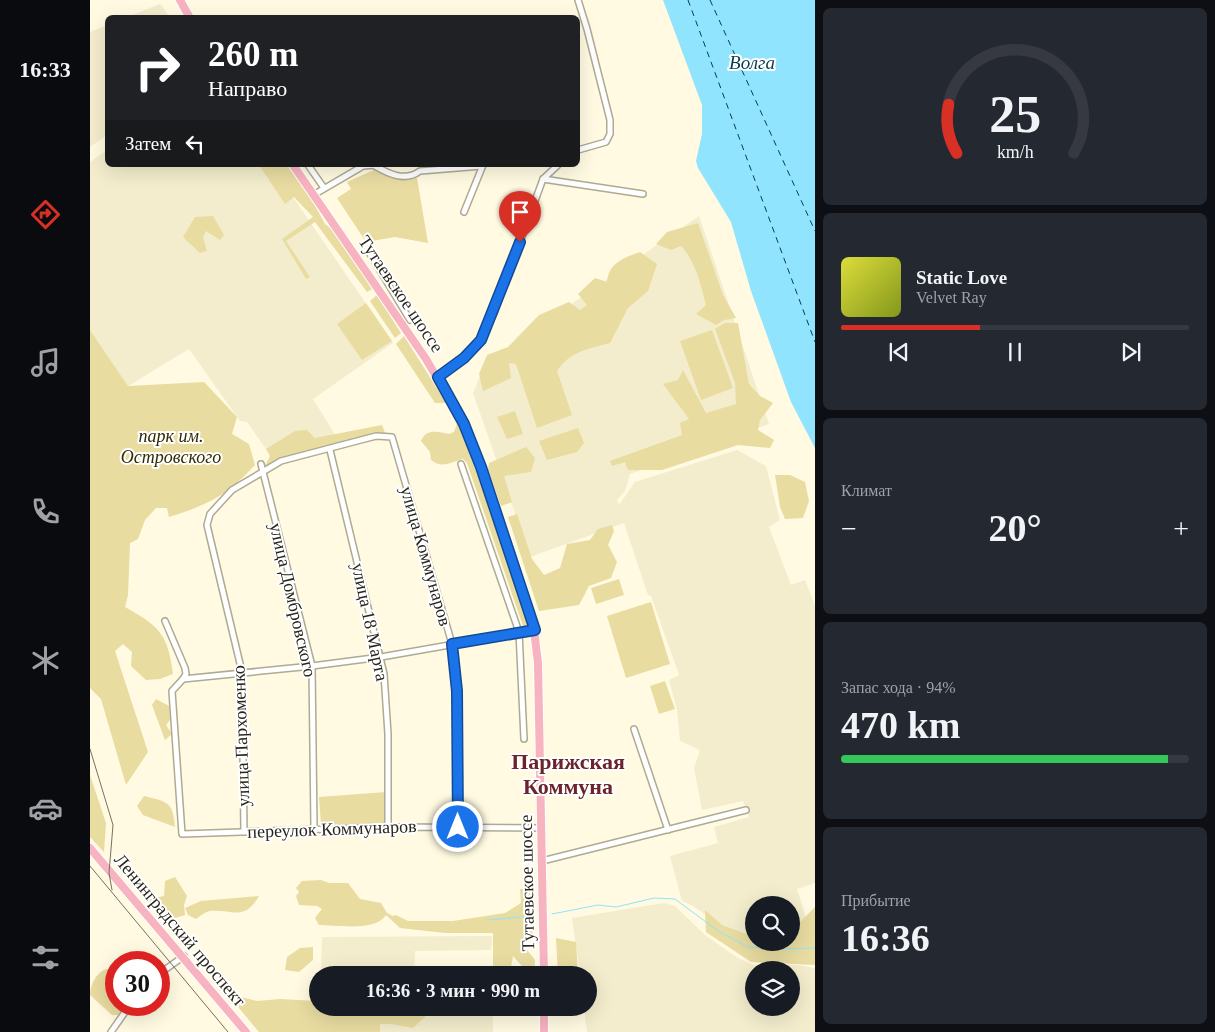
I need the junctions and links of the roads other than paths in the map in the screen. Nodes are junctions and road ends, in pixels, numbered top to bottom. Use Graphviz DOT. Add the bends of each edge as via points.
graph roads {
  1 [pos="180,0"];
  2 [pos="578,0"];
  3 [pos="188,15"];
  4 [pos="584,20"];
  5 [pos="580,21"];
  6 [pos="580,149"];
  7 [pos="294,167"];
  8 [pos="309,167"];
  9 [pos="361,167"];
  10 [pos="378,167"];
  11 [pos="470,167"];
  12 [pos="483,167"];
  13 [pos="556,167"];
  14 [pos="543,179"];
  15 [pos="324,188"];
  16 [pos="314,194"];
  17 [pos="643,194"];
  18 [pos="464,212"];
  19 [pos="370,254"];
  20 [pos="388,282"];
  21 [pos="378,287"];
  22 [pos="410,320"];
  23 [pos="438,377"];
  24 [pos="330,450"];
  25 [pos="260,464"];
  26 [pos="462,464"];
  27 [pos="262,471"];
  28 [pos="165,621"];
  29 [pos="535,630"];
  30 [pos="519,632"];
  31 [pos="452,644"];
  32 [pos="381,657"];
  33 [pos="312,666"];
  34 [pos="242,672"];
  35 [pos="183,678"];
  36 [pos="634,729"];
  37 [pos="524,738"];
  38 [pos="746,810"];
  39 [pos="388,827"];
  40 [pos="458,827"];
  41 [pos="314,828"];
  42 [pos="541,828"];
  43 [pos="668,830"];
  44 [pos="244,832"];
  45 [pos="90,848"];
  46 [pos="542,862"];
  47 [pos="184,956"];
  48 [pos="170,966"];
  49 [pos="544,966"];
  50 [pos="122,1016"];
  51 [pos="544,1016"];
  52 [pos="111,1032"];
  53 [pos="246,1032"];
  54 [pos="544,1032"];
  1 -- 3 [label="main road"];
  2 -- 4 [label="street"];
  4 -- 5 [label="street"];
  4 -- 6 [label="street" via="610,120 610,134 606,142"];
  7 -- 16 [label="main road, Тутаевское шоссе"];
  8 -- 15 [label="street"];
  9 -- 15 [label="street"];
  10 -- 11 [label="street" via="392,176"];
  12 -- 18 [label="street"];
  13 -- 14 [label="street"];
  14 -- 17 [label="street"];
  14 -- 23 [label="street" via="481,340 464,358"];
  15 -- 16 [label="street"];
  16 -- 21 [label="main road, Тутаевское шоссе"];
  19 -- 20 [label="street"];
  20 -- 21 [label="street"];
  20 -- 22 [label="street"];
  21 -- 23 [label="main road, Тутаевское шоссе"];
  23 -- 29 [label="main road, Тутаевское шоссе" via="464,424 481,467"];
  24 -- 27 [label="street" via="281,462"];
  24 -- 31 [label="street, улица Коммунаров" via="376,436 392,437"];
  24 -- 32 [label="street, улица 18 Марта"];
  25 -- 27 [label="street, улица Домбровского"];
  26 -- 30 [label="street"];
  27 -- 33 [label="street, улица Домбровского"];
  27 -- 34 [label="street, улица Пархоменко" via="232,490 210,514 207,525"];
  28 -- 35 [label="street" via="185,668"];
  29 -- 30 [label="street"];
  29 -- 42 [label="main road, Тутаевское шоссе"];
  30 -- 31 [label="street"];
  30 -- 37 [label="street"];
  31 -- 32 [label="street"];
  31 -- 40 [label="street, улица Коммунаров" via="457,691"];
  32 -- 33 [label="street"];
  32 -- 39 [label="street, улица 18 Марта" via="388,734"];
  33 -- 34 [label="street"];
  33 -- 41 [label="street, улица Домбровского"];
  34 -- 35 [label="street"];
  34 -- 44 [label="street, улица Пархоменко"];
  35 -- 44 [label="street, переулок Коммунаров" via="172,691 182,834"];
  36 -- 43 [label="street"];
  38 -- 43 [label="street"];
  39 -- 40 [label="street, переулок Коммунаров"];
  39 -- 41 [label="street, переулок Коммунаров"];
  40 -- 42 [label="street, переулок Коммунаров"];
  41 -- 44 [label="street, переулок Коммунаров"];
  42 -- 46 [label="main road, Тутаевское шоссе"];
  43 -- 46 [label="street"];
  45 -- 47 [label="main road, Ленинградский проспект"];
  46 -- 49 [label="main road, Тутаевское шоссе"];
  47 -- 48 [label="street"];
  47 -- 53 [label="main road, Ленинградский проспект"];
  50 -- 52 [label="street"];
  51 -- 54 [label="main road"];
}
